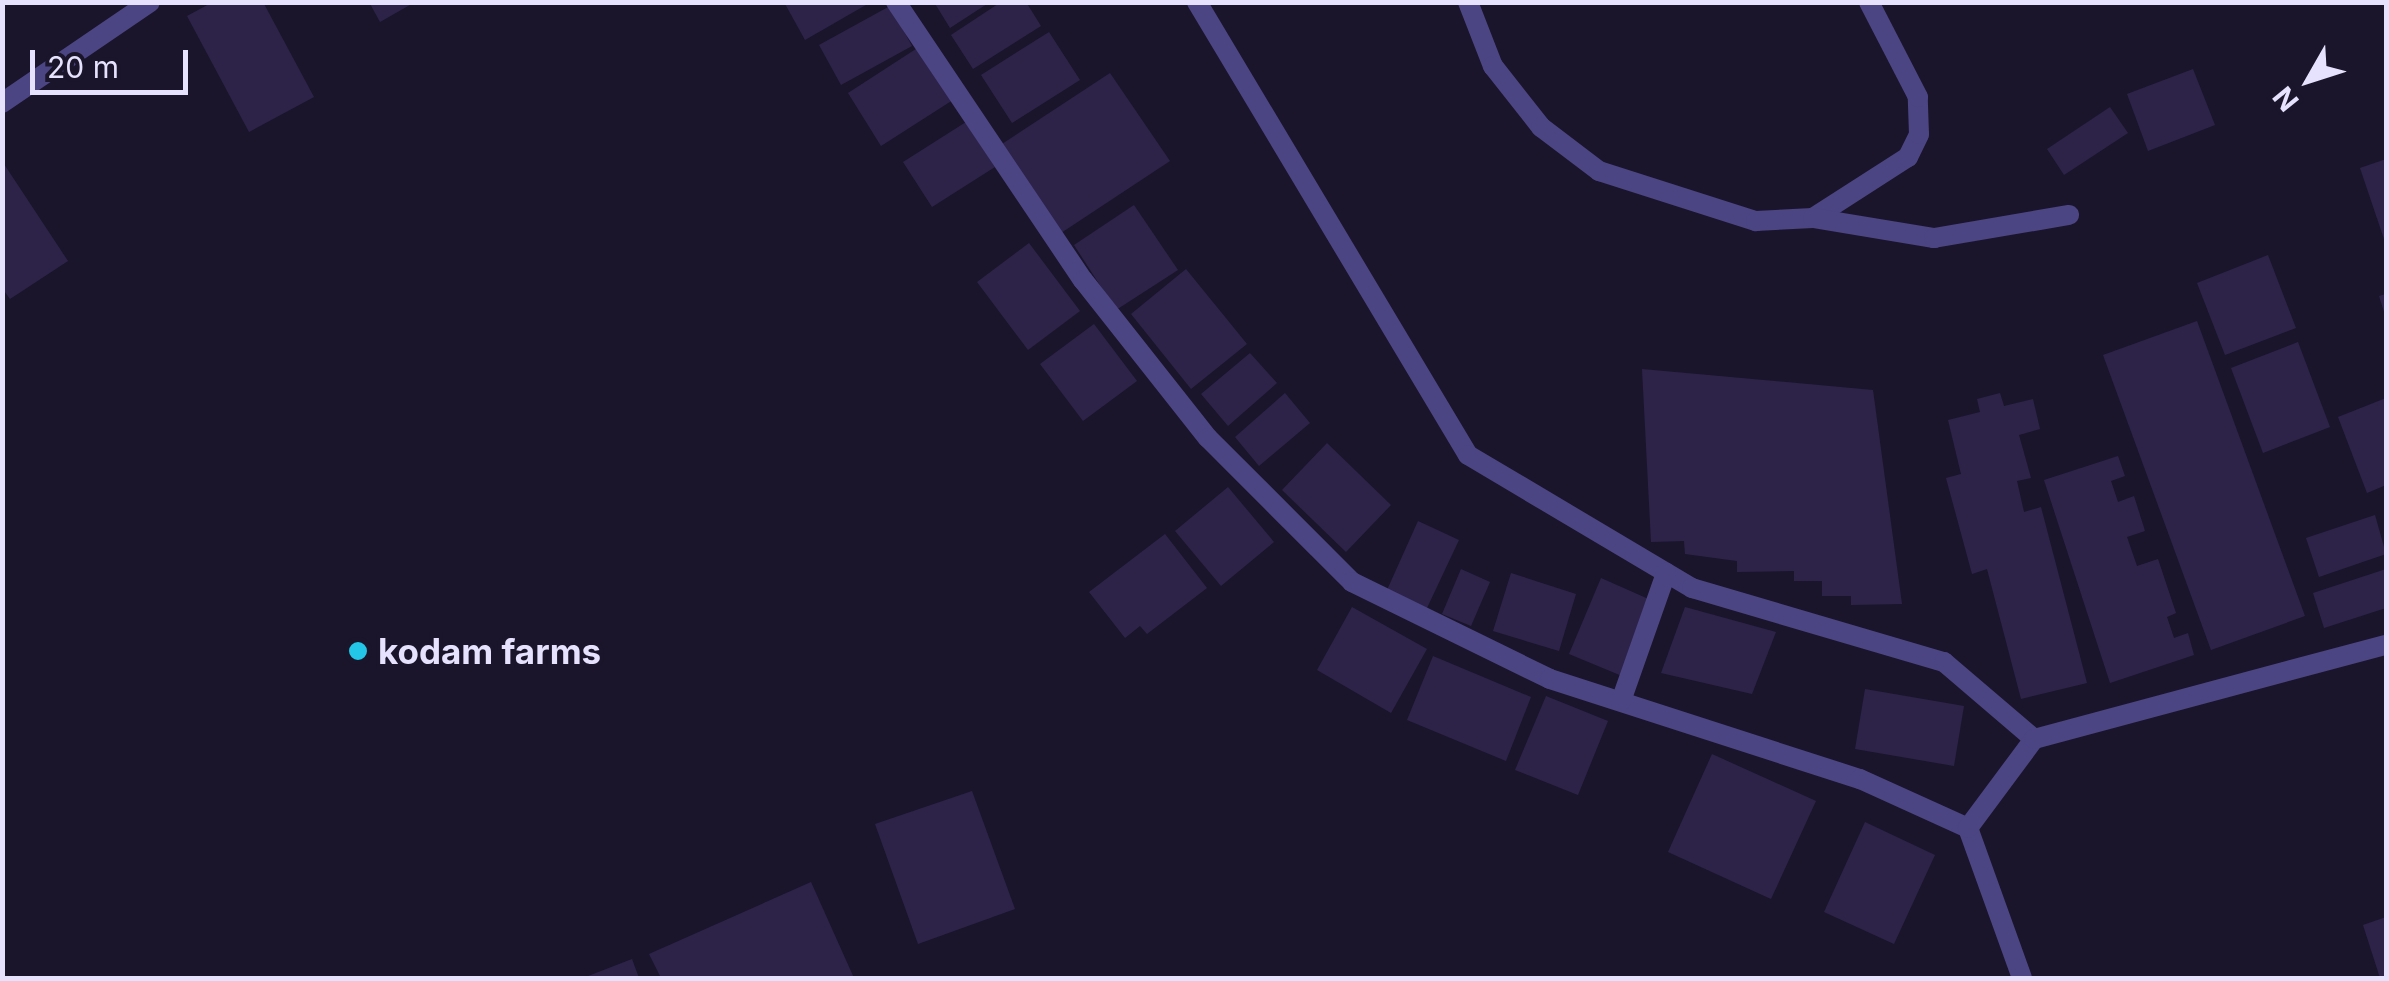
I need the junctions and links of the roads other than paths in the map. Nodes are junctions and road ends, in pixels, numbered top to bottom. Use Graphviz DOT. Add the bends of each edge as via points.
graph roads {
  1 [pos="150,2"];
  2 [pos="896,2"];
  3 [pos="1196,2"];
  4 [pos="1468,2"];
  5 [pos="1868,2"];
  6 [pos="2,103"];
  7 [pos="2068,215"];
  8 [pos="1813,218"];
  9 [pos="1666,573"];
  10 [pos="2386,645"];
  11 [pos="1621,701"];
  12 [pos="2034,739"];
  13 [pos="1968,828"];
  14 [pos="2022,978"];
  1 -- 6 [label="street"];
  2 -- 11 [label="street" via="1083,280 1208,438 1352,582 1550,678"];
  3 -- 9 [label="street" via="1468,456"];
  4 -- 8 [label="street" via="1493,66 1541,127 1599,170 1756,221"];
  5 -- 8 [label="street" via="1918,97 1919,134 1885,176"];
  7 -- 8 [label="street" via="1934,238"];
  9 -- 11 [label="street"];
  9 -- 12 [label="street" via="1944,662"];
  10 -- 12 [label="street"];
  11 -- 13 [label="street" via="1860,778"];
  12 -- 13 [label="street"];
  13 -- 14 [label="street"];
}
